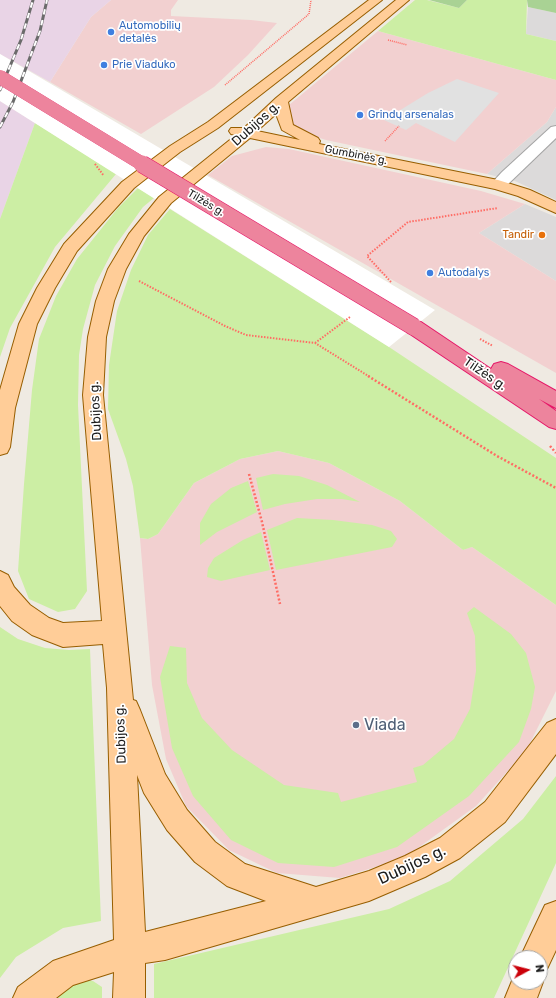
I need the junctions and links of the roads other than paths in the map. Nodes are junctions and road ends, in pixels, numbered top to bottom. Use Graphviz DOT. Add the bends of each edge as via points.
graph roads {
  1 [pos="376,0"];
  2 [pos="403,0"];
  3 [pos="0,77"];
  4 [pos="281,101"];
  5 [pos="213,125"];
  6 [pos="556,130"];
  7 [pos="246,134"];
  8 [pos="332,150"];
  9 [pos="498,185"];
  10 [pos="556,208"];
  11 [pos="414,326"];
  12 [pos="556,400"];
  13 [pos="556,421"];
  14 [pos="0,447"];
  15 [pos="0,582"];
  16 [pos="114,632"];
  17 [pos="120,688"];
  18 [pos="556,732"];
  19 [pos="316,902"];
  20 [pos="556,916"];
  21 [pos="540,950"];
  22 [pos="130,951"];
  23 [pos="29,998"];
  24 [pos="129,998"];
  1 -- 5 [label="main road, Dubijos g."];
  2 -- 4 [label="main road, Dubijos g."];
  3 -- 11 [label="highway, Tilžės g., bridge"];
  4 -- 7 [label="main road, Dubijos g."];
  4 -- 8 [label="main road" via="282,116 287,127"];
  5 -- 7 [label="main road, Gumbinės g."];
  5 -- 14 [label="main road, Dubijos g." via="128,185 70,248 28,324 5,408"];
  6 -- 9 [label="street"];
  7 -- 8 [label="main road, Gumbinės g."];
  7 -- 16 [label="main road, Dubijos g." via="165,200 137,234 117,269 105,301 97,337 93,395"];
  8 -- 9 [label="main road, Gumbinės g."];
  9 -- 10 [label="main road, Gumbinės g." via="524,193"];
  11 -- 12 [label="highway, Tilžės g."];
  11 -- 13 [label="highway, Tilžės g."];
  15 -- 16 [label="main road" via="4,593 20,613 41,627 63,635"];
  16 -- 17 [label="main road, Dubijos g."];
  17 -- 19 [label="main road" via="154,783 177,820 205,852 237,876"];
  17 -- 22 [label="main road, Dubijos g."];
  18 -- 19 [label="main road, Dubijos g." via="495,812 450,848 375,883"];
  19 -- 22 [label="main road, Dubijos g." via="165,944"];
  20 -- 21 [label="main road"];
  22 -- 23 [label="main road" via="64,972"];
  22 -- 24 [label="main road, Dubijos g."];
}
